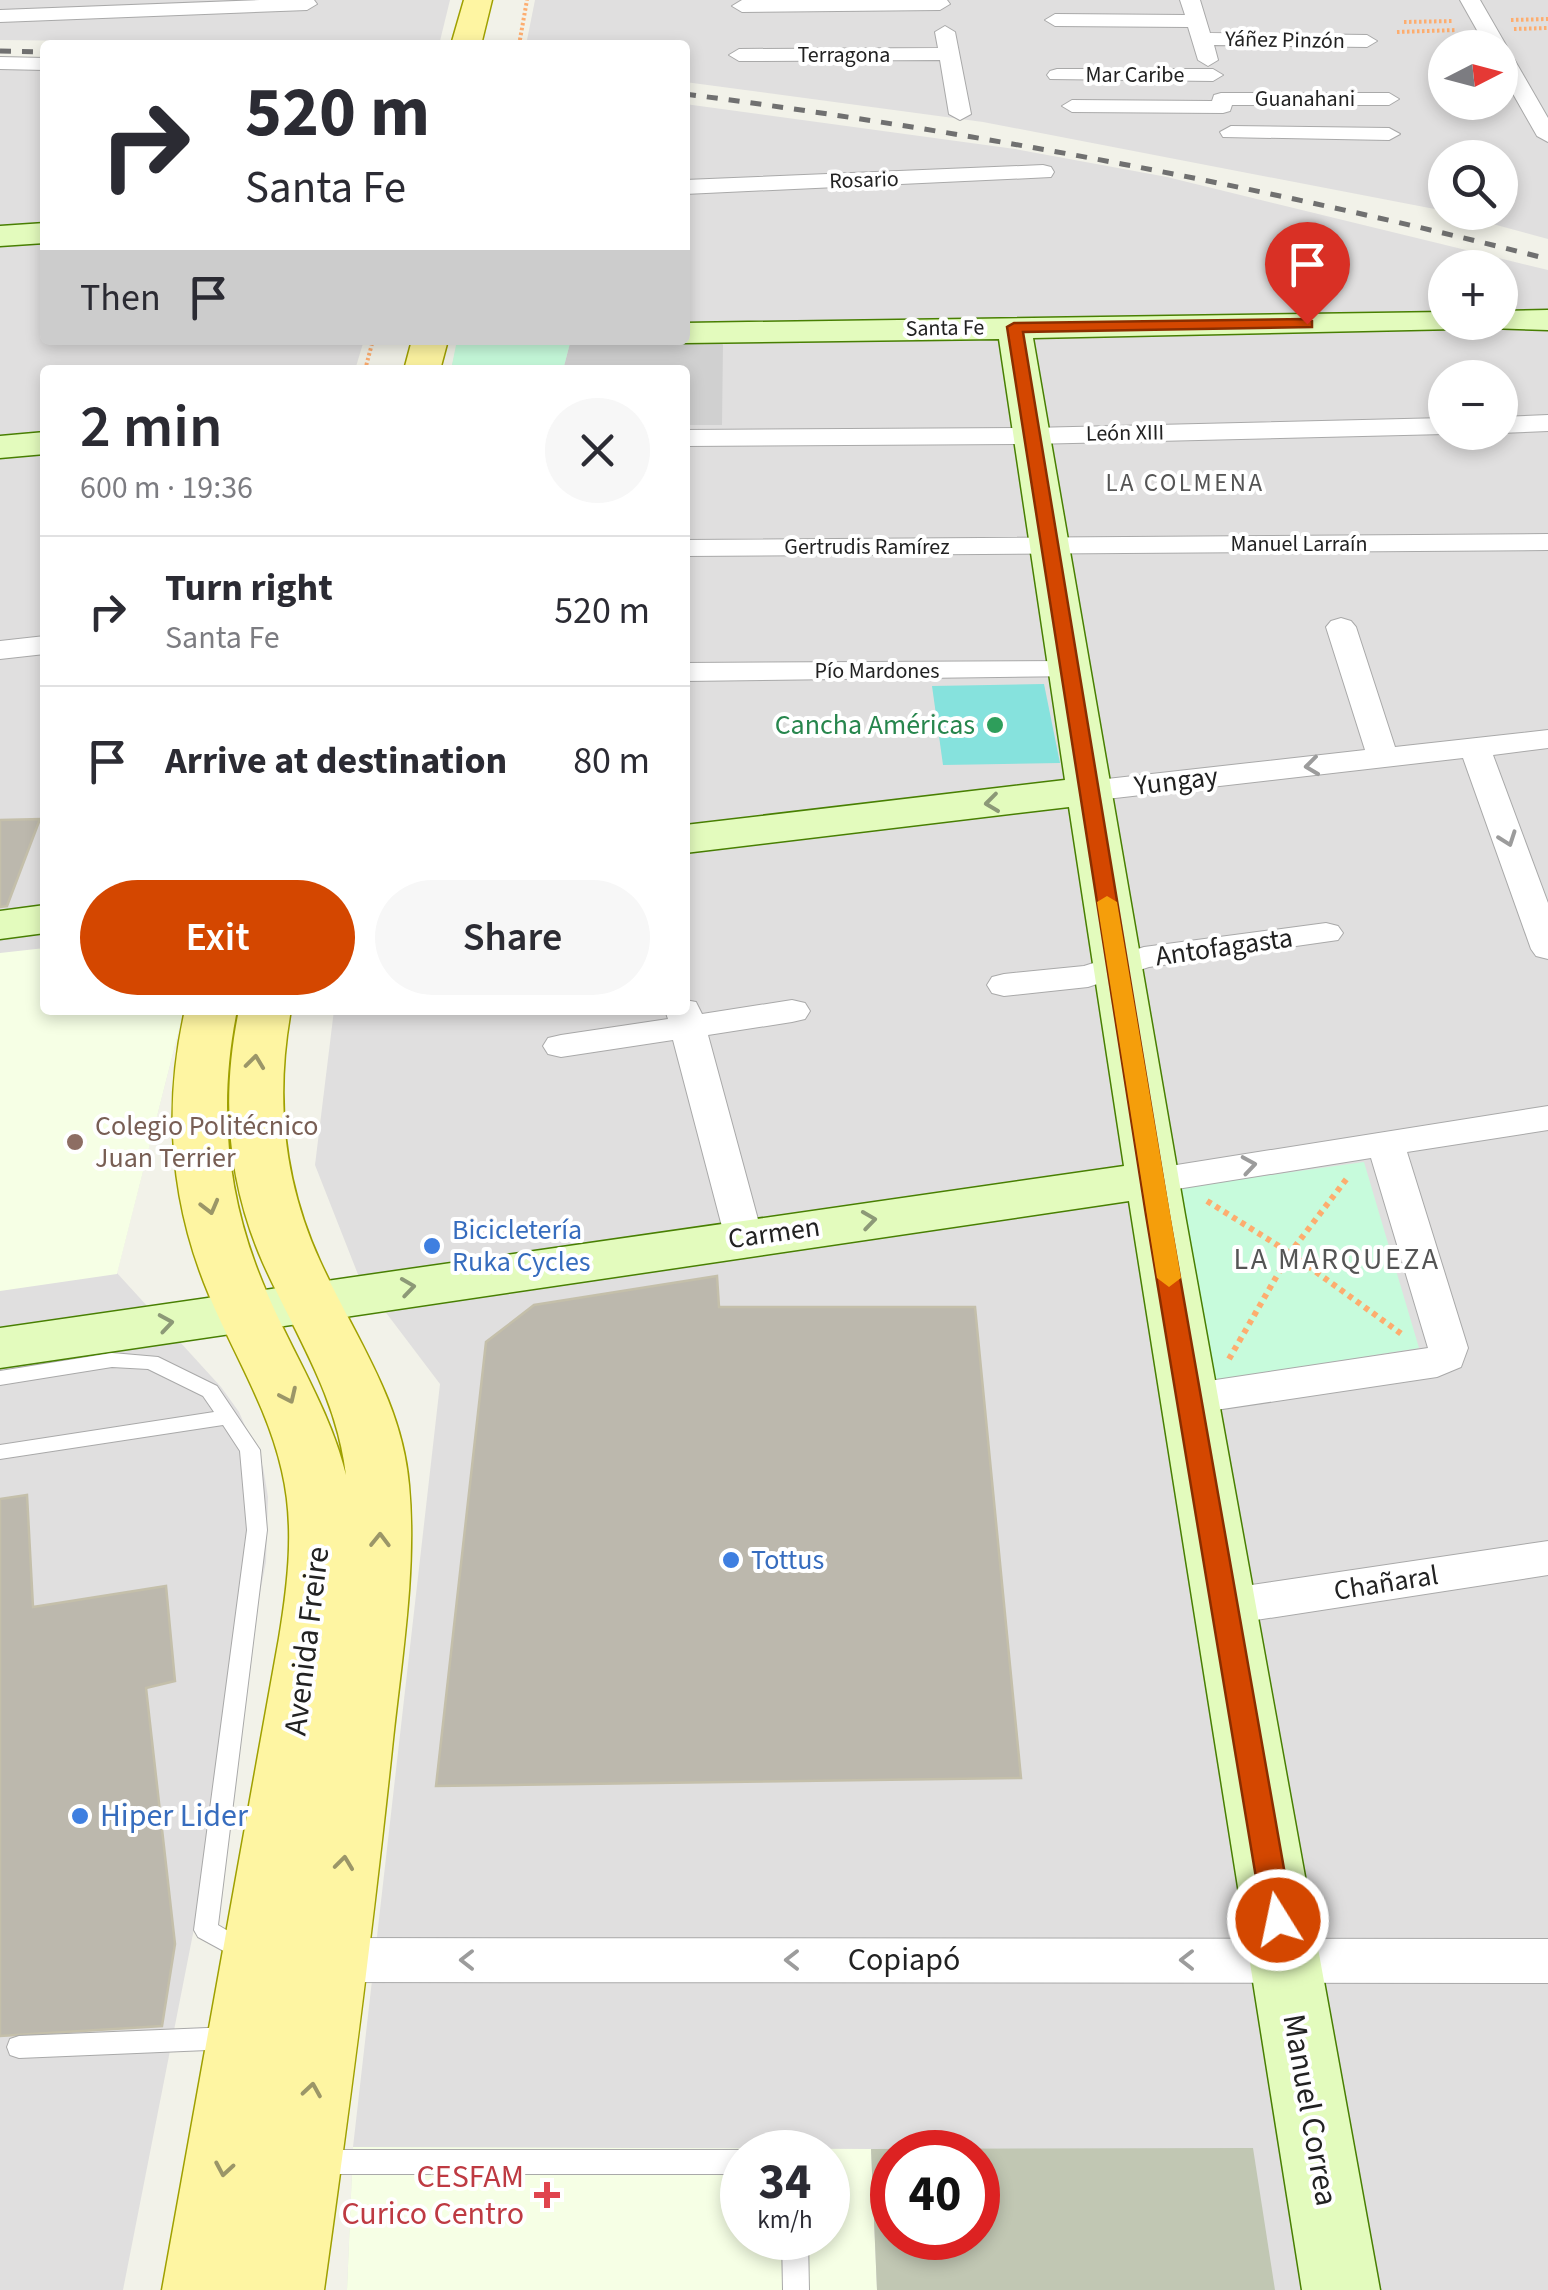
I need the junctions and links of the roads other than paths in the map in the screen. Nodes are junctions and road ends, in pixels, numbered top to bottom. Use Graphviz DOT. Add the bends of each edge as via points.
graph roads {
  1 [pos="478,0"];
  2 [pos="1470,0"];
  3 [pos="940,2"];
  4 [pos="307,4"];
  5 [pos="0,16"];
  6 [pos="1055,20"];
  7 [pos="1196,20"];
  8 [pos="741,25"];
  9 [pos="1487,30"];
  10 [pos="467,40"];
  11 [pos="1367,41"];
  12 [pos="949,54"];
  13 [pos="0,63"];
  14 [pos="40,64"];
  15 [pos="1213,74"];
  16 [pos="1057,75"];
  17 [pos="738,78"];
  18 [pos="1518,84"];
  19 [pos="1388,99"];
  20 [pos="1222,103"];
  21 [pos="1072,106"];
  22 [pos="960,114"];
  23 [pos="1389,134"];
  24 [pos="1548,136"];
  25 [pos="1043,172"];
  26 [pos="690,187"];
  27 [pos="40,233"];
  28 [pos="0,236"];
  29 [pos="1548,320"];
  30 [pos="1518,321"];
  31 [pos="1428,322"];
  32 [pos="1014,327"];
  33 [pos="690,333"];
  34 [pos="1518,424"];
  35 [pos="1548,424"];
  36 [pos="1428,426"];
  37 [pos="1032,436"];
  38 [pos="690,438"];
  39 [pos="40,444"];
  40 [pos="0,448"];
  41 [pos="1548,542"];
  42 [pos="1050,546"];
  43 [pos="690,548"];
  44 [pos="1341,627"];
  45 [pos="40,646"];
  46 [pos="0,650"];
  47 [pos="1070,670"];
  48 [pos="690,672"];
  49 [pos="1548,739"];
  50 [pos="1475,748"];
  51 [pos="1383,758"];
  52 [pos="1089,791"];
  53 [pos="690,838"];
  54 [pos="1541,906"];
  55 [pos="40,920"];
  56 [pos="0,925"];
  57 [pos="1326,934"];
  58 [pos="1548,949"];
  59 [pos="1118,968"];
  60 [pos="1004,986"];
  61 [pos="792,1011"];
  62 [pos="210,1015"];
  63 [pos="264,1015"];
  64 [pos="685,1018"];
  65 [pos="561,1046"];
  66 [pos="1548,1118"];
  67 [pos="1385,1143"];
  68 [pos="1182,1185"];
  69 [pos="744,1238"];
  70 [pos="312,1300"];
  71 [pos="244,1310"];
  72 [pos="0,1348"];
  73 [pos="1218,1372"];
  74 [pos="0,1378"];
  75 [pos="227,1417"];
  76 [pos="0,1452"];
  77 [pos="1548,1558"];
  78 [pos="1224,1607"];
  79 [pos="296,1960"];
  80 [pos="1284,1960"];
  81 [pos="1548,1961"];
  82 [pos="247,2038"];
  83 [pos="18,2047"];
  84 [pos="720,2162"];
  85 [pos="301,2163"];
  86 [pos="795,2260"];
  87 [pos="203,2290"];
  88 [pos="283,2290"];
  89 [pos="796,2290"];
  90 [pos="1340,2290"];
  1 -- 10 [label="main road"];
  2 -- 9 [label="street"];
  3 -- 8 [label="street"];
  3 -- 12 [label="street"];
  4 -- 5 [label="street"];
  6 -- 7 [label="street, Yáñez Pinzón"];
  7 -- 11 [label="street, Yáñez Pinzón"];
  7 -- 15 [label="street"];
  8 -- 12 [label="street, Terragona"];
  8 -- 17 [label="street"];
  12 -- 22 [label="street"];
  13 -- 14 [label="street"];
  15 -- 16 [label="street, Mar Caribe"];
  15 -- 20 [label="street"];
  18 -- 24 [label="street"];
  19 -- 20 [label="street, Guanahani"];
  20 -- 21 [label="street, Guanahani"];
  20 -- 23 [label="street" via="1232,134"];
  25 -- 26 [label="street, Rosario"];
  27 -- 28 [label="street"];
  29 -- 30 [label="street"];
  31 -- 32 [label="street, Santa Fe"];
  32 -- 33 [label="street, Santa Fe"];
  32 -- 37 [label="street, Manuel Correa"];
  34 -- 35 [label="street"];
  36 -- 37 [label="street, León XIII"];
  37 -- 38 [label="street, León XIII"];
  37 -- 42 [label="street, Manuel Correa"];
  39 -- 40 [label="street"];
  41 -- 42 [label="street, Manuel Larraín"];
  42 -- 43 [label="street, Gertrudis Ramírez"];
  42 -- 47 [label="street, Manuel Correa"];
  44 -- 51 [label="street"];
  45 -- 46 [label="street"];
  47 -- 48 [label="street, Pío Mardones"];
  47 -- 52 [label="street, Manuel Correa"];
  49 -- 50 [label="street, Yungay"];
  50 -- 51 [label="street, Yungay"];
  50 -- 54 [label="street, one-way"];
  51 -- 52 [label="street, Yungay, one-way"];
  52 -- 53 [label="street, Yungay, one-way"];
  52 -- 59 [label="street, Manuel Correa"];
  54 -- 58 [label="street"];
  55 -- 56 [label="street"];
  57 -- 59 [label="street, Antofagasta" via="1144,957"];
  59 -- 60 [label="street, Antofagasta"];
  59 -- 68 [label="street, Manuel Correa"];
  61 -- 64 [label="street"];
  62 -- 71 [label="main road, Avenida Freire, one-way" via="197,1076 196,1132 206,1197"];
  70 -- 63 [label="main road, Avenida Freire, one-way" via="279,1229 258,1152 252,1078"];
  64 -- 65 [label="street"];
  64 -- 69 [label="street"];
  66 -- 67 [label="street, Carmen"];
  68 -- 67 [label="street, Carmen, one-way"];
  67 -- 73 [label="street" via="1446,1357"];
  69 -- 68 [label="street, Carmen, one-way"];
  68 -- 73 [label="street, Manuel Correa"];
  70 -- 69 [label="street, Carmen, one-way"];
  70 -- 71 [label="street, Carmen"];
  79 -- 70 [label="main road, Avenida Freire, one-way" via="379,1558 368,1424"];
  72 -- 71 [label="street, Carmen, one-way"];
  71 -- 79 [label="main road, Avenida Freire, one-way" via="299,1416 321,1524"];
  73 -- 78 [label="street, Manuel Correa"];
  74 -- 75 [label="lane" via="112,1360 150,1362 210,1391"];
  75 -- 76 [label="lane"];
  75 -- 79 [label="lane" via="250,1450 257,1530 206,1930"];
  77 -- 78 [label="street, Chañaral"];
  78 -- 80 [label="street, Manuel Correa"];
  80 -- 79 [label="street, Copiapó, one-way"];
  79 -- 82 [label="main road, Avenida Freire"];
  85 -- 79 [label="main road, Avenida Freire, one-way"];
  80 -- 81 [label="street, Copiapó"];
  80 -- 90 [label="street, Manuel Correa"];
  82 -- 83 [label="lane"];
  82 -- 87 [label="main road, Avenida Freire, one-way"];
  84 -- 85 [label="lane"];
  85 -- 88 [label="main road, Avenida Freire"];
  86 -- 89 [label="lane"];
}
